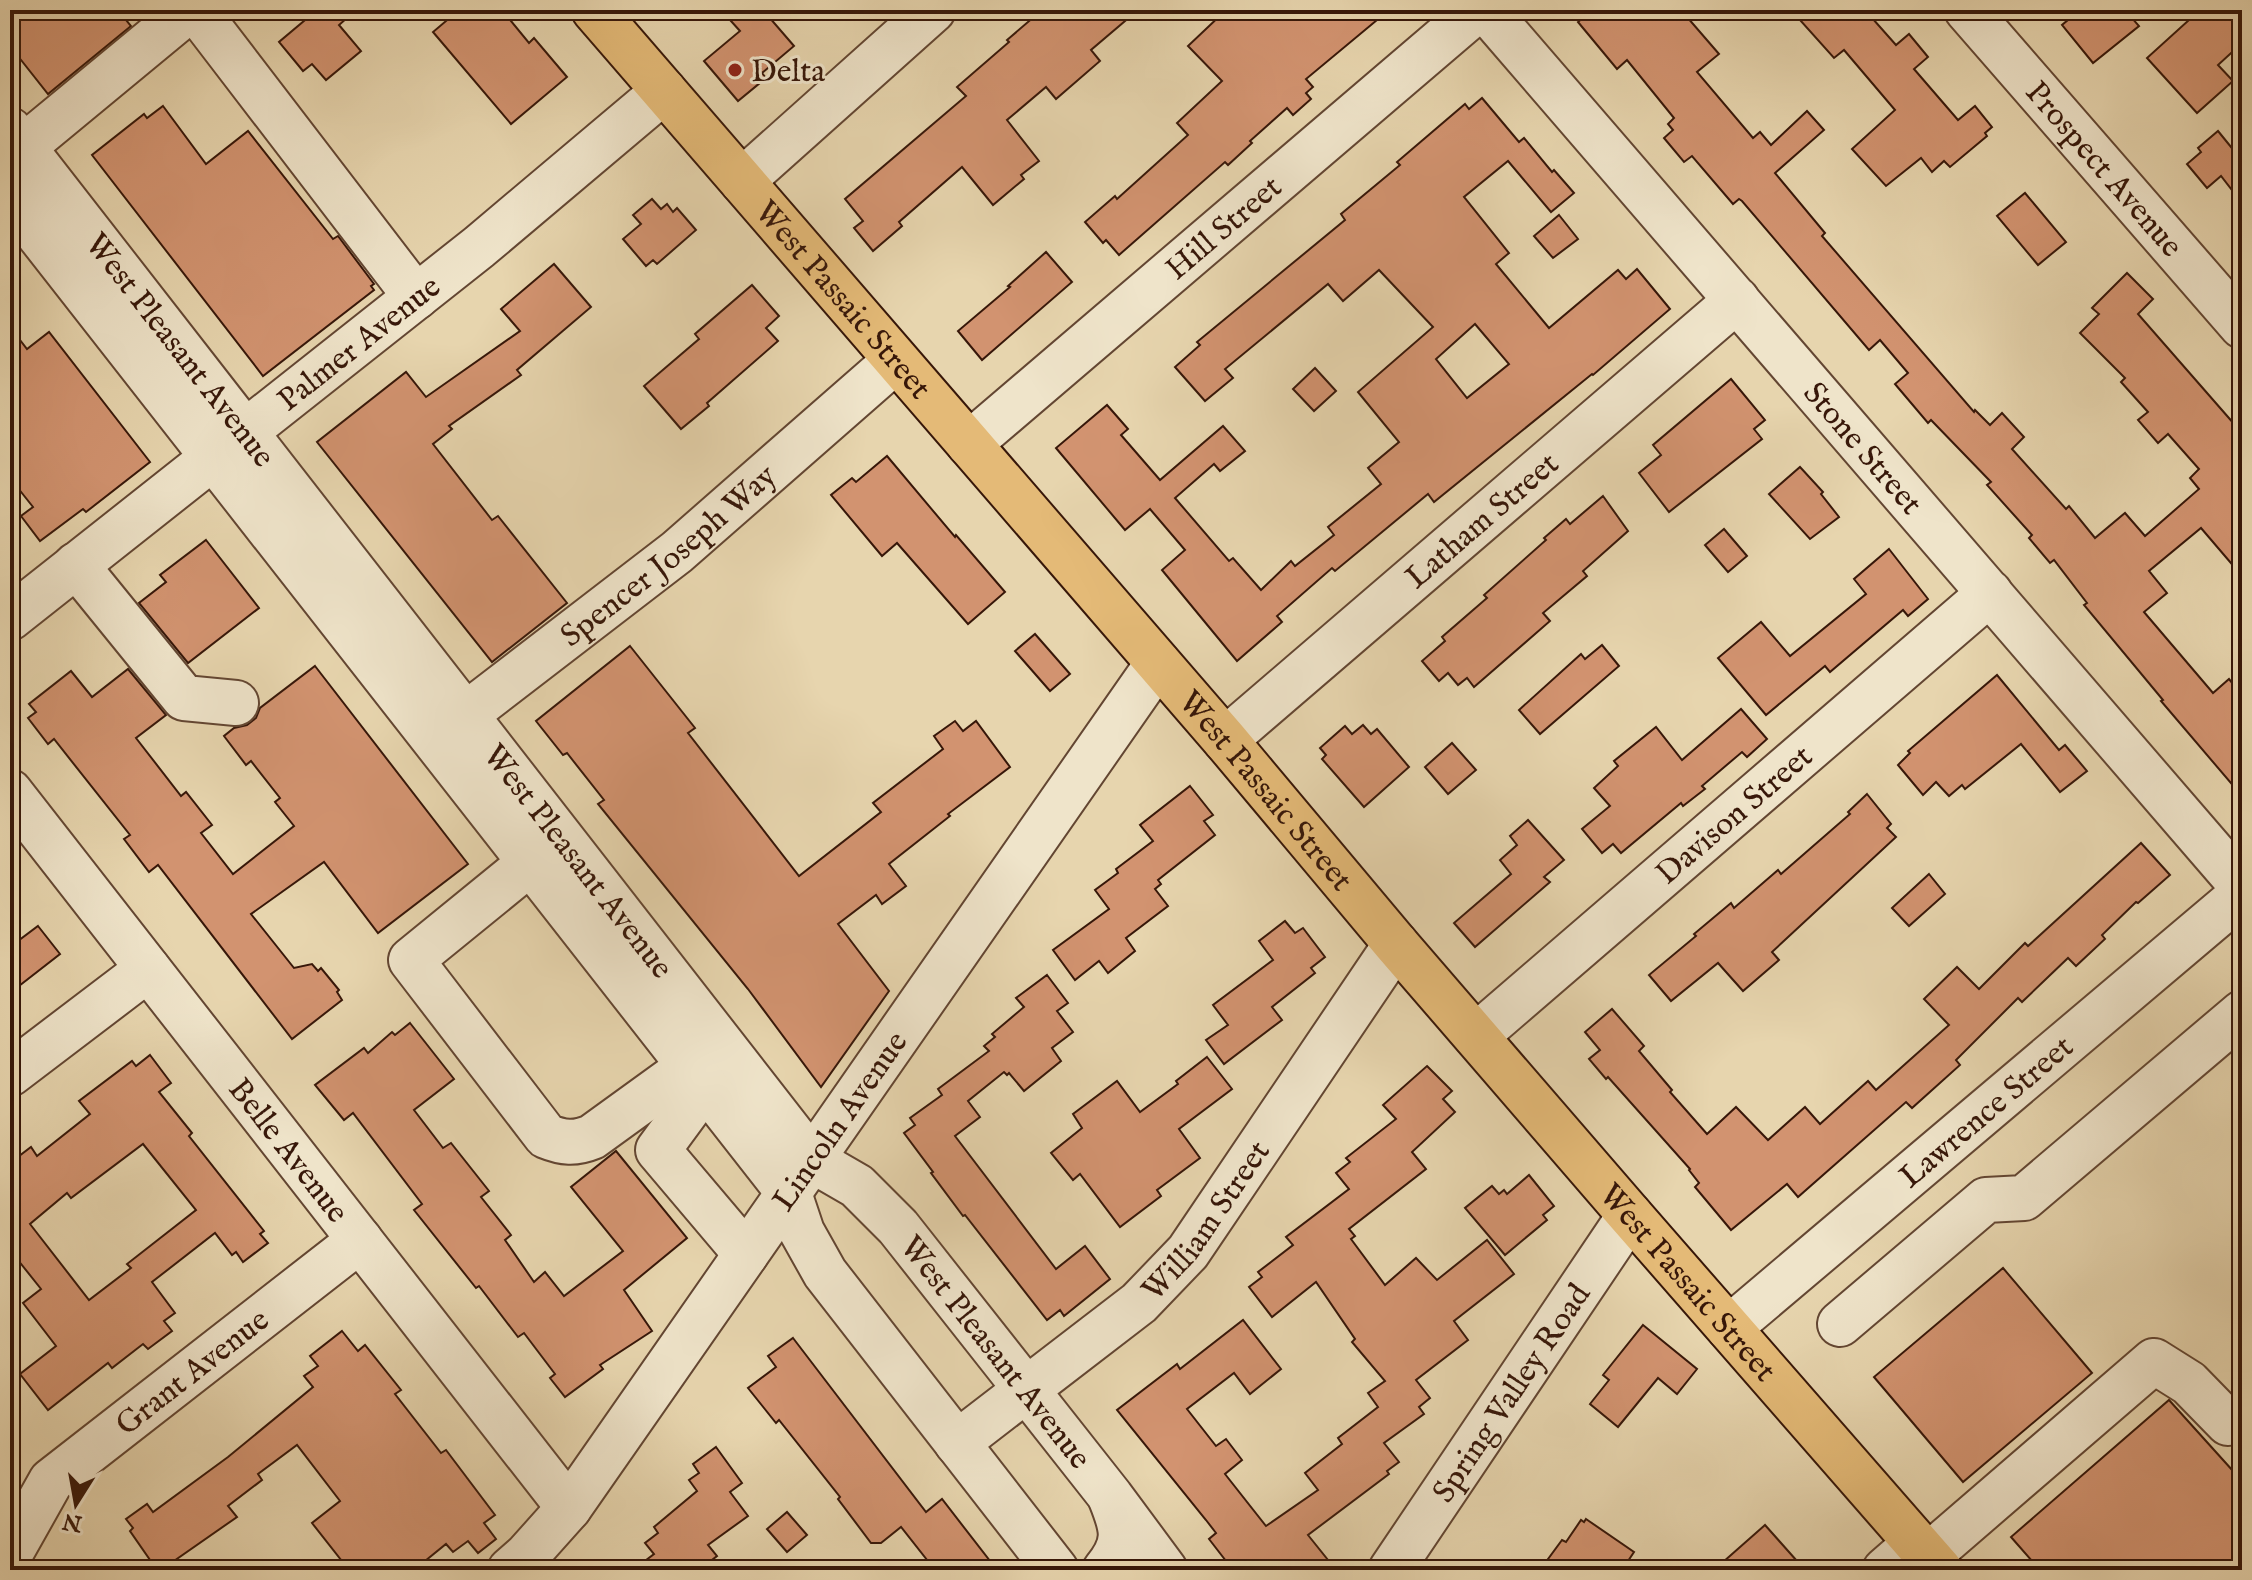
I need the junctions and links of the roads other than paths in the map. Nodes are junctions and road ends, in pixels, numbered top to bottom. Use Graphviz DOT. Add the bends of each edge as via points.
graph roads {
  1 [pos="189,10"];
  2 [pos="196,10"];
  3 [pos="594,10"];
  4 [pos="933,10"];
  5 [pos="1477,10"];
  6 [pos="1486,10"];
  7 [pos="1967,10"];
  8 [pos="664,91"];
  9 [pos="14,145"];
  10 [pos="742,181"];
  11 [pos="10,198"];
  12 [pos="416,297"];
  13 [pos="1737,300"];
  14 [pos="2242,326"];
  15 [pos="895,361"];
  16 [pos="229,444"];
  17 [pos="969,444"];
  18 [pos="76,565"];
  19 [pos="1990,593"];
  20 [pos="10,618"];
  21 [pos="1158,663"];
  22 [pos="236,703"];
  23 [pos="449,727"];
  24 [pos="1225,740"];
  25 [pos="10,792"];
  26 [pos="530,863"];
  27 [pos="2242,886"];
  28 [pos="2242,894"];
  29 [pos="1396,944"];
  30 [pos="148,969"];
  31 [pos="2242,1013"];
  32 [pos="1476,1036"];
  33 [pos="10,1074"];
  34 [pos="697,1076"];
  35 [pos="800,1176"];
  36 [pos="1630,1215"];
  37 [pos="360,1240"];
  38 [pos="746,1254"];
  39 [pos="1840,1324"];
  40 [pos="1729,1328"];
  41 [pos="1027,1390"];
  42 [pos="2228,1423"];
  43 [pos="957,1443"];
  44 [pos="1111,1497"];
  45 [pos="569,1508"];
  46 [pos="10,1554"];
  47 [pos="1917,1560"];
  48 [pos="510,1570"];
  49 [pos="1056,1570"];
  50 [pos="1105,1570"];
  51 [pos="1165,1570"];
  52 [pos="1391,1570"];
  1 -- 9 [label="street"];
  2 -- 12 [label="street"];
  3 -- 8 [label="main road, West Passaic Street"];
  4 -- 10 [label="street"];
  5 -- 17 [label="street, Hill Street"];
  6 -- 13 [label="street, Stone Street"];
  7 -- 14 [label="street, Prospect Avenue"];
  8 -- 10 [label="main road, West Passaic Street"];
  8 -- 12 [label="street, Palmer Avenue"];
  9 -- 16 [label="street, West Pleasant Avenue"];
  10 -- 15 [label="main road, West Passaic Street"];
  11 -- 16 [label="street, West Pleasant Avenue"];
  12 -- 16 [label="street, Palmer Avenue"];
  13 -- 19 [label="street, Stone Street"];
  13 -- 24 [label="street, Latham Street"];
  15 -- 17 [label="main road, West Passaic Street"];
  15 -- 23 [label="street, Spencer Joseph Way" via="677,552"];
  16 -- 18 [label="street, Palmer Avenue"];
  16 -- 23 [label="street, West Pleasant Avenue"];
  17 -- 21 [label="main road, West Passaic Street"];
  18 -- 20 [label="street, Palmer Avenue"];
  18 -- 22 [label="street" via="184,698"];
  19 -- 27 [label="street, Stone Street"];
  19 -- 32 [label="street, Davison Street"];
  21 -- 24 [label="main road, West Passaic Street"];
  21 -- 35 [label="street, Lincoln Avenue"];
  23 -- 26 [label="street, West Pleasant Avenue"];
  23 -- 35 [label="street, West Pleasant Avenue"];
  24 -- 29 [label="main road, West Passaic Street"];
  25 -- 30 [label="street, Belle Avenue"];
  26 -- 34 [label="street, West Pleasant Avenue"];
  26 -- 34 [label="street" via="411,960 546,1136 577,1143"];
  28 -- 40 [label="street, Lawrence Street"];
  29 -- 32 [label="main road, West Passaic Street"];
  29 -- 41 [label="street, William Street" via="1188,1252 1139,1303"];
  30 -- 33 [label="street"];
  30 -- 37 [label="street, Belle Avenue"];
  31 -- 39 [label="street" via="2024,1198 1986,1200"];
  32 -- 36 [label="main road, West Passaic Street"];
  34 -- 35 [label="street, West Pleasant Avenue"];
  34 -- 38 [label="street" via="658,1150"];
  35 -- 38 [label="street, Lincoln Avenue"];
  35 -- 41 [label="street, West Pleasant Avenue" via="857,1186 898,1227"];
  35 -- 43 [label="street, West Pleasant Avenue" via="802,1232 825,1273"];
  36 -- 40 [label="main road, West Passaic Street"];
  36 -- 52 [label="street, Spring Valley Road"];
  37 -- 45 [label="street, Belle Avenue"];
  37 -- 46 [label="street, Grant Avenue" via="51,1481"];
  38 -- 45 [label="street, Lincoln Avenue"];
  40 -- 47 [label="main road, West Passaic Street"];
  41 -- 43 [label="street, William Street"];
  41 -- 44 [label="street, West Pleasant Avenue"];
  42 -- 47 [label="street" via="2189,1383 2154,1361"];
  43 -- 49 [label="street, West Pleasant Avenue"];
  44 -- 50 [label="street" via="1121,1525 1117,1554"];
  44 -- 51 [label="street, West Pleasant Avenue"];
  45 -- 48 [label="street, Lincoln Avenue"];
}
